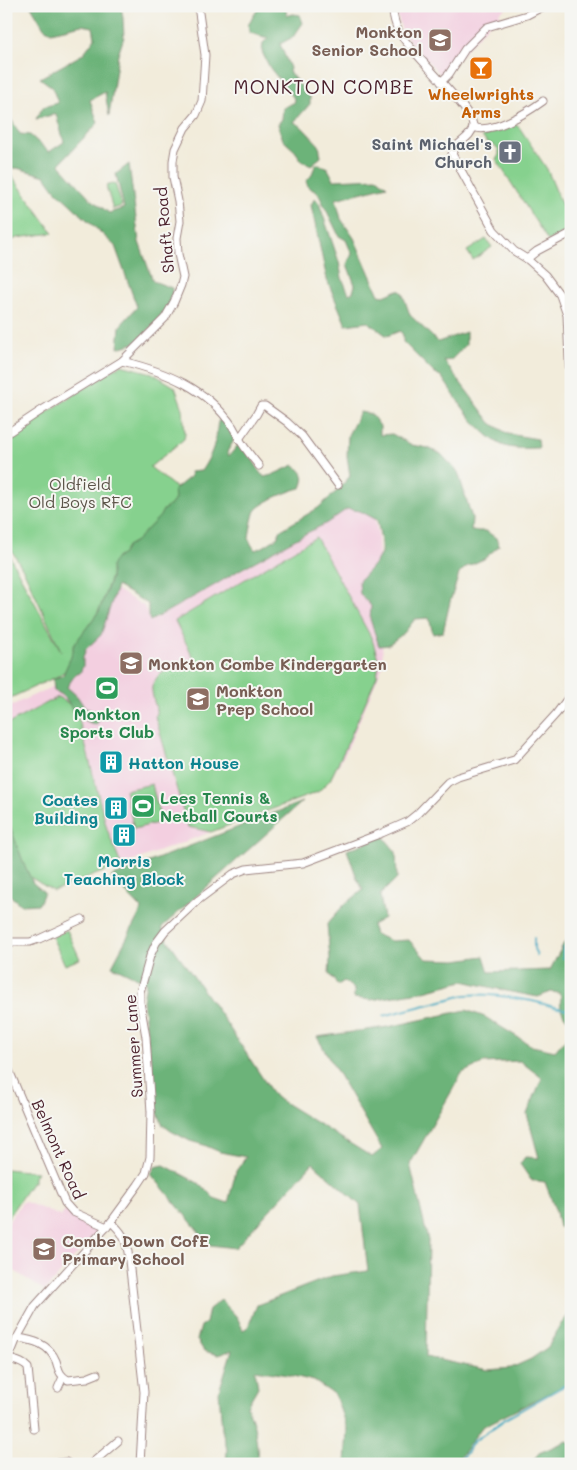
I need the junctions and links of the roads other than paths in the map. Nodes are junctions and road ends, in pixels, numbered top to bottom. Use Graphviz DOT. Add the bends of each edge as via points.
graph roads {
  1 [pos="198,6"];
  2 [pos="392,6"];
  3 [pos="544,6"];
  4 [pos="441,82"];
  5 [pos="543,100"];
  6 [pos="473,128"];
  7 [pos="571,233"];
  8 [pos="527,259"];
  9 [pos="122,360"];
  10 [pos="571,405"];
  11 [pos="6,434"];
  12 [pos="239,439"];
  13 [pos="259,466"];
  14 [pos="338,486"];
  15 [pos="571,694"];
  16 [pos="82,919"];
  17 [pos="6,942"];
  18 [pos="6,1063"];
  19 [pos="109,1225"];
  20 [pos="17,1338"];
  21 [pos="7,1362"];
  22 [pos="97,1374"];
  23 [pos="63,1377"];
  24 [pos="58,1388"];
  25 [pos="34,1429"];
  26 [pos="118,1441"];
  27 [pos="48,1464"];
  28 [pos="69,1464"];
  29 [pos="91,1464"];
  30 [pos="140,1464"];
  1 -- 9 [label="street, Shaft Road" via="205,55 202,100 175,149 173,161 180,221 177,238 182,285 164,318"];
  2 -- 4 [label="street" via="399,32"];
  3 -- 4 [label="street" via="527,15 487,27 465,49 450,74"];
  4 -- 6 [label="street" via="469,116"];
  5 -- 6 [label="street" via="530,111 504,123 483,130"];
  6 -- 8 [label="street" via="455,147 453,157 494,230 514,251"];
  7 -- 8 [label="street"];
  8 -- 10 [label="street" via="545,274 565,305"];
  9 -- 11 [label="street, Shaft Road"];
  9 -- 12 [label="street" via="152,368 184,383 222,413"];
  12 -- 13 [label="street"];
  12 -- 14 [label="street" via="264,406 302,436"];
  15 -- 19 [label="street, Summer Lane" via="514,760 448,782 417,814 391,830 303,863 246,868 233,874 196,901 165,931 150,956 140,992 151,1112 150,1158 146,1173"];
  16 -- 17 [label="street" via="30,942"];
  18 -- 19 [label="street, Belmont Road" via="65,1203 73,1212"];
  19 -- 20 [label="street, Summer Lane" via="35,1306"];
  19 -- 30 [label="street" via="121,1231 128,1252 144,1392"];
  20 -- 21 [label="street, Summer Lane"];
  20 -- 23 [label="street" via="43,1344"];
  21 -- 25 [label="street" via="22,1362 28,1368"];
  22 -- 23 [label="street" via="74,1380"];
  23 -- 24 [label="street"];
  26 -- 29 [label="street"];
  27 -- 28 [label="street"];
}
